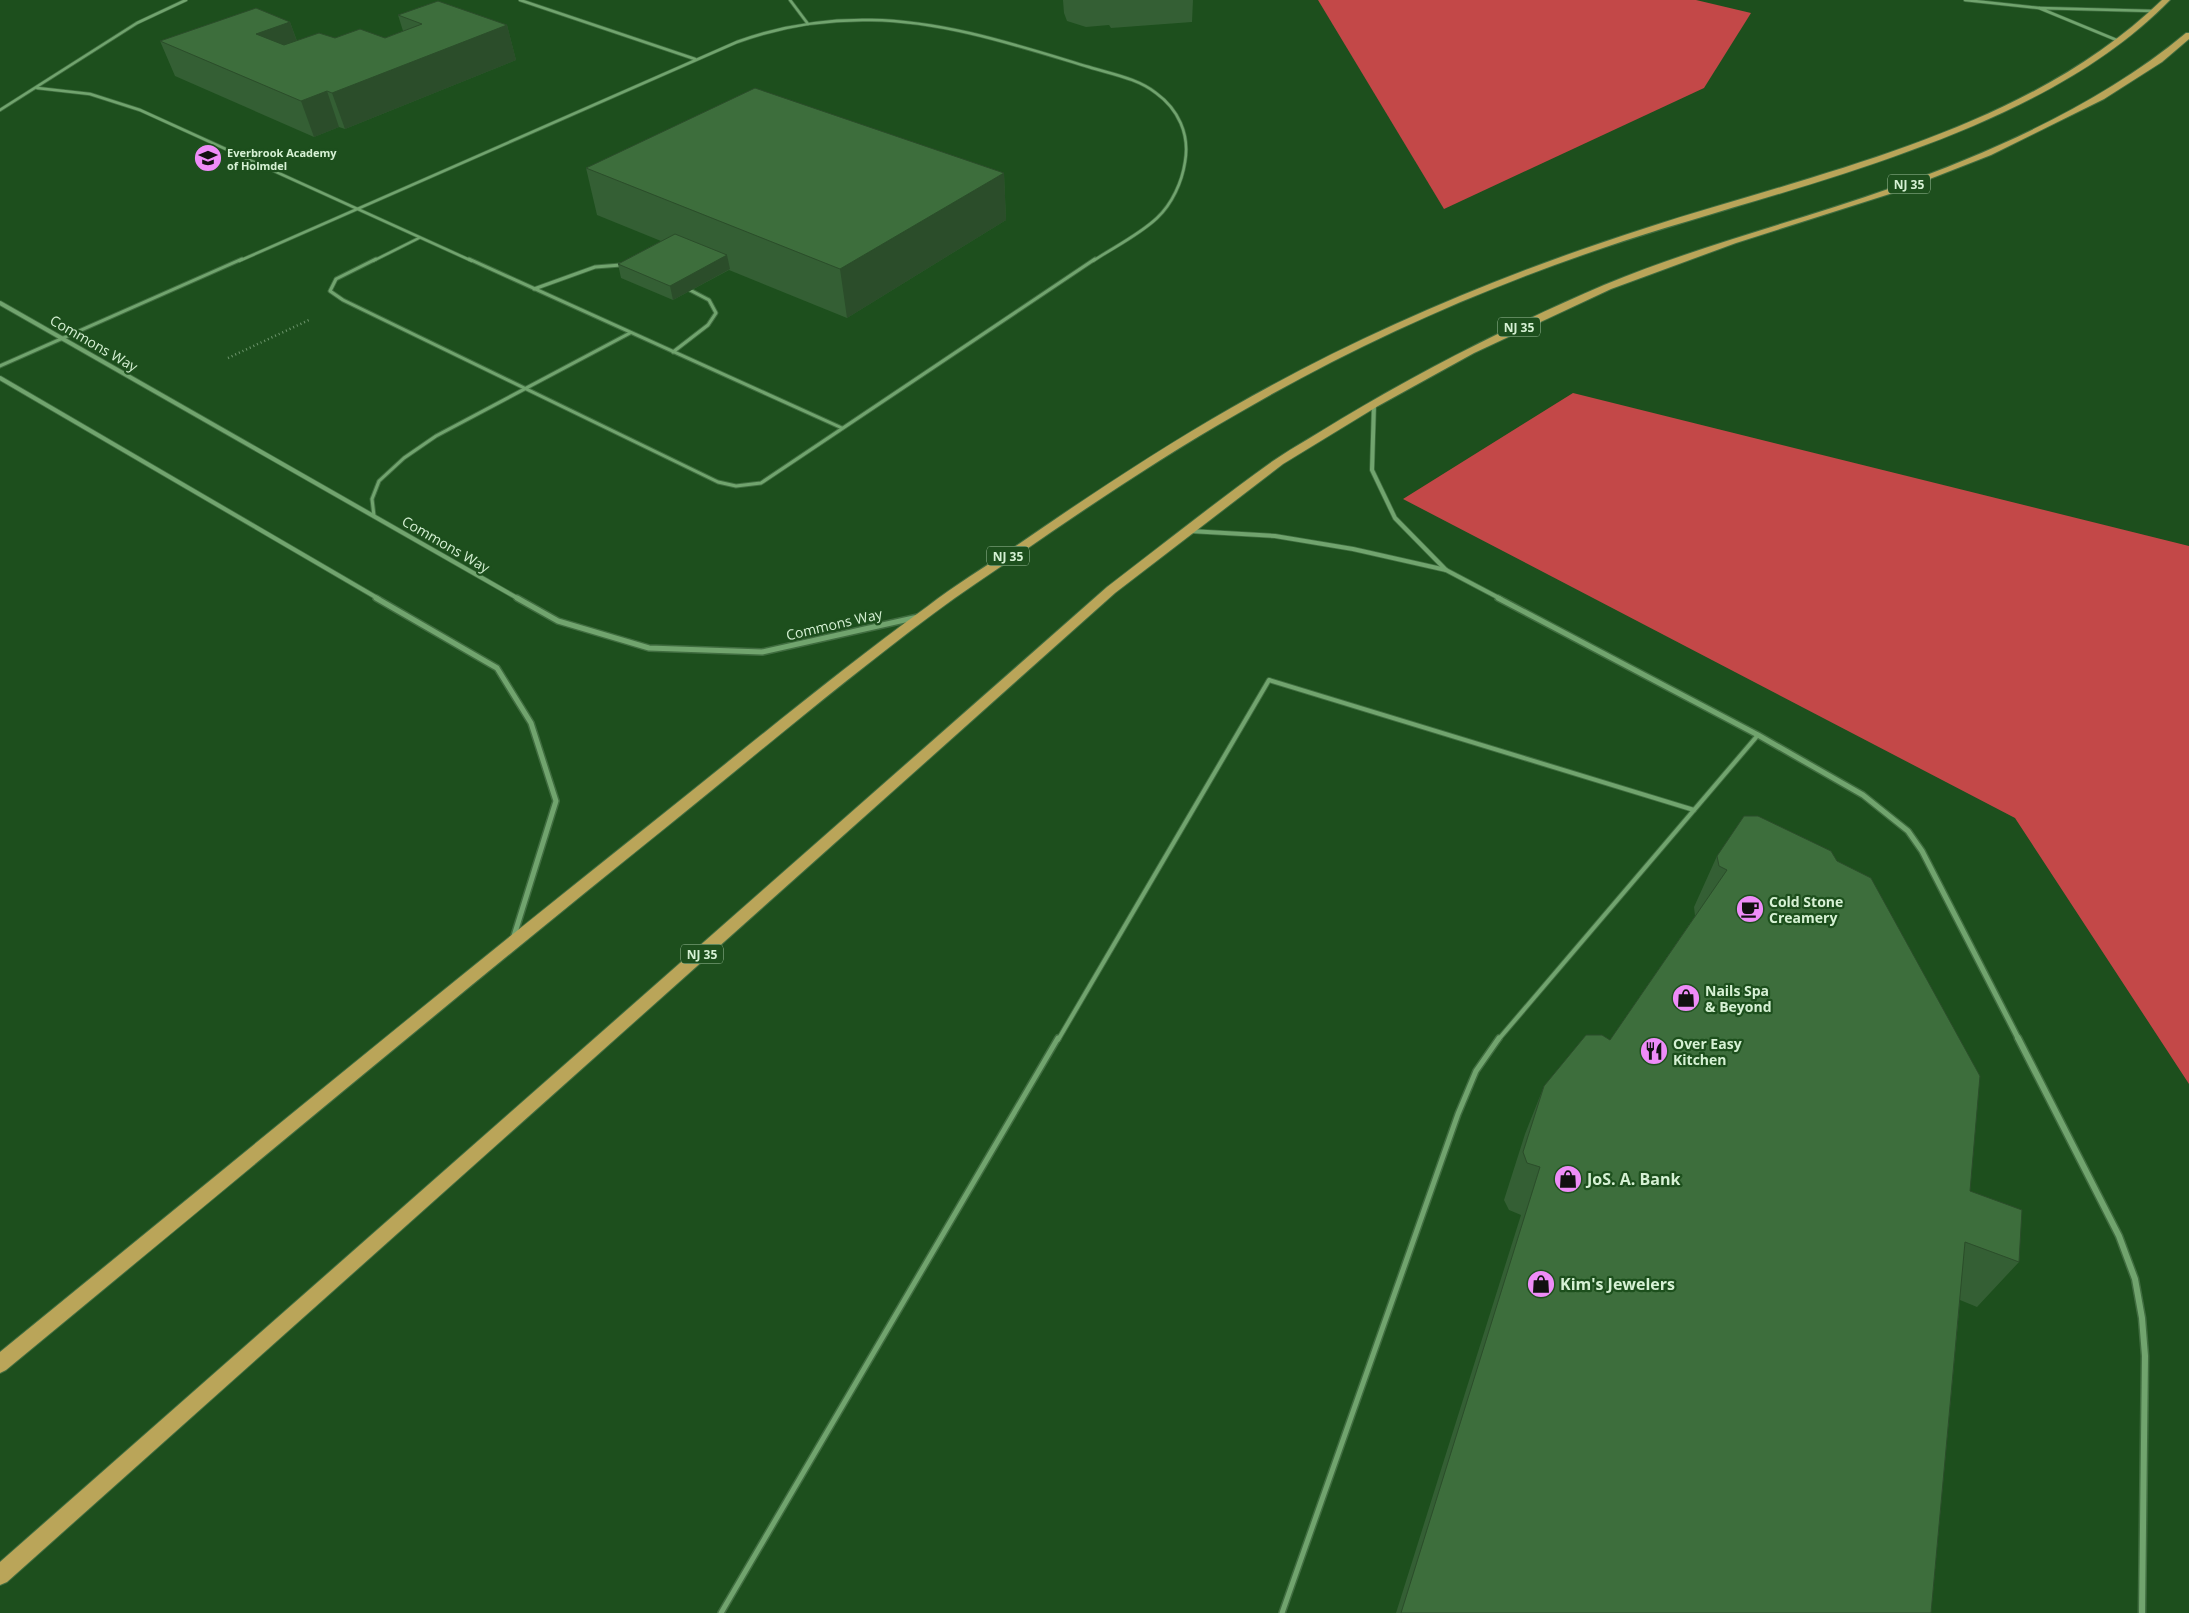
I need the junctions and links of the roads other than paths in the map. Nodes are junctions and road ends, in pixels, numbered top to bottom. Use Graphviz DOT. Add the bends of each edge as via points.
graph roads {
  1 [pos="186,0"];
  2 [pos="520,0"];
  3 [pos="790,0"];
  4 [pos="1965,0"];
  5 [pos="2166,0"];
  6 [pos="2040,8"];
  7 [pos="2155,11"];
  8 [pos="808,24"];
  9 [pos="2189,35"];
  10 [pos="2119,41"];
  11 [pos="695,59"];
  12 [pos="38,88"];
  13 [pos="0,110"];
  14 [pos="355,209"];
  15 [pos="419,238"];
  16 [pos="625,265"];
  17 [pos="680,286"];
  18 [pos="534,290"];
  19 [pos="0,303"];
  20 [pos="630,333"];
  21 [pos="62,338"];
  22 [pos="673,352"];
  23 [pos="0,366"];
  24 [pos="0,378"];
  25 [pos="527,388"];
  26 [pos="1374,404"];
  27 [pos="842,428"];
  28 [pos="374,516"];
  29 [pos="1187,531"];
  30 [pos="1446,570"];
  31 [pos="920,616"];
  32 [pos="1758,735"];
  33 [pos="1694,810"];
  34 [pos="512,942"];
  35 [pos="0,1364"];
  36 [pos="0,1575"];
  37 [pos="721,1613"];
  38 [pos="1282,1613"];
  39 [pos="2142,1613"];
  1 -- 12 [label="lane" via="126,28"];
  2 -- 11 [label="lane"];
  3 -- 8 [label="lane"];
  4 -- 6 [label="lane"];
  5 -- 7 [label="highway, NJ 35"];
  6 -- 7 [label="lane"];
  6 -- 10 [label="lane"];
  7 -- 10 [label="highway, NJ 35"];
  8 -- 11 [label="lane" via="762,33"];
  8 -- 27 [label="lane" via="879,20 936,25 1141,83 1158,91 1170,102 1185,129 1188,154 1178,187 1157,218"];
  9 -- 26 [label="highway, NJ 35" via="2159,60 2108,92 1988,153 1896,190 1732,242 1608,287 1470,351"];
  10 -- 31 [label="highway, NJ 35" via="2032,94 1958,129 1529,271 1414,319 1296,376 1111,485"];
  11 -- 14 [label="lane"];
  12 -- 13 [label="lane"];
  12 -- 14 [label="lane" via="90,94 124,104"];
  14 -- 15 [label="lane"];
  14 -- 21 [label="lane"];
  15 -- 18 [label="lane"];
  15 -- 25 [label="lane" via="336,279 330,291"];
  16 -- 18 [label="lane" via="595,267"];
  17 -- 22 [label="lane" via="707,297 715,306 716,314 708,325"];
  18 -- 20 [label="lane"];
  19 -- 21 [label="street, Commons Way"];
  20 -- 22 [label="lane"];
  20 -- 25 [label="lane"];
  21 -- 23 [label="lane"];
  21 -- 28 [label="street, Commons Way"];
  22 -- 27 [label="lane"];
  24 -- 34 [label="street" via="497,668 531,722 556,801"];
  25 -- 27 [label="lane" via="718,482 736,486 761,483"];
  25 -- 28 [label="lane" via="436,436 404,458 379,481 372,499"];
  26 -- 29 [label="highway, NJ 35" via="1279,462"];
  26 -- 30 [label="street" via="1372,470 1395,518"];
  28 -- 31 [label="street, Commons Way" via="558,621 649,648 762,652"];
  29 -- 30 [label="street" via="1275,536"];
  29 -- 36 [label="highway, NJ 35" via="1111,590 1014,675"];
  30 -- 32 [label="street"];
  31 -- 34 [label="highway, NJ 35"];
  32 -- 33 [label="lane"];
  32 -- 39 [label="street" via="1863,795 1908,831 1922,851 2119,1236 2135,1279 2145,1356"];
  33 -- 37 [label="lane" via="1269,680"];
  33 -- 38 [label="lane" via="1494,1044 1476,1071"];
  34 -- 35 [label="highway, NJ 35"];
}
